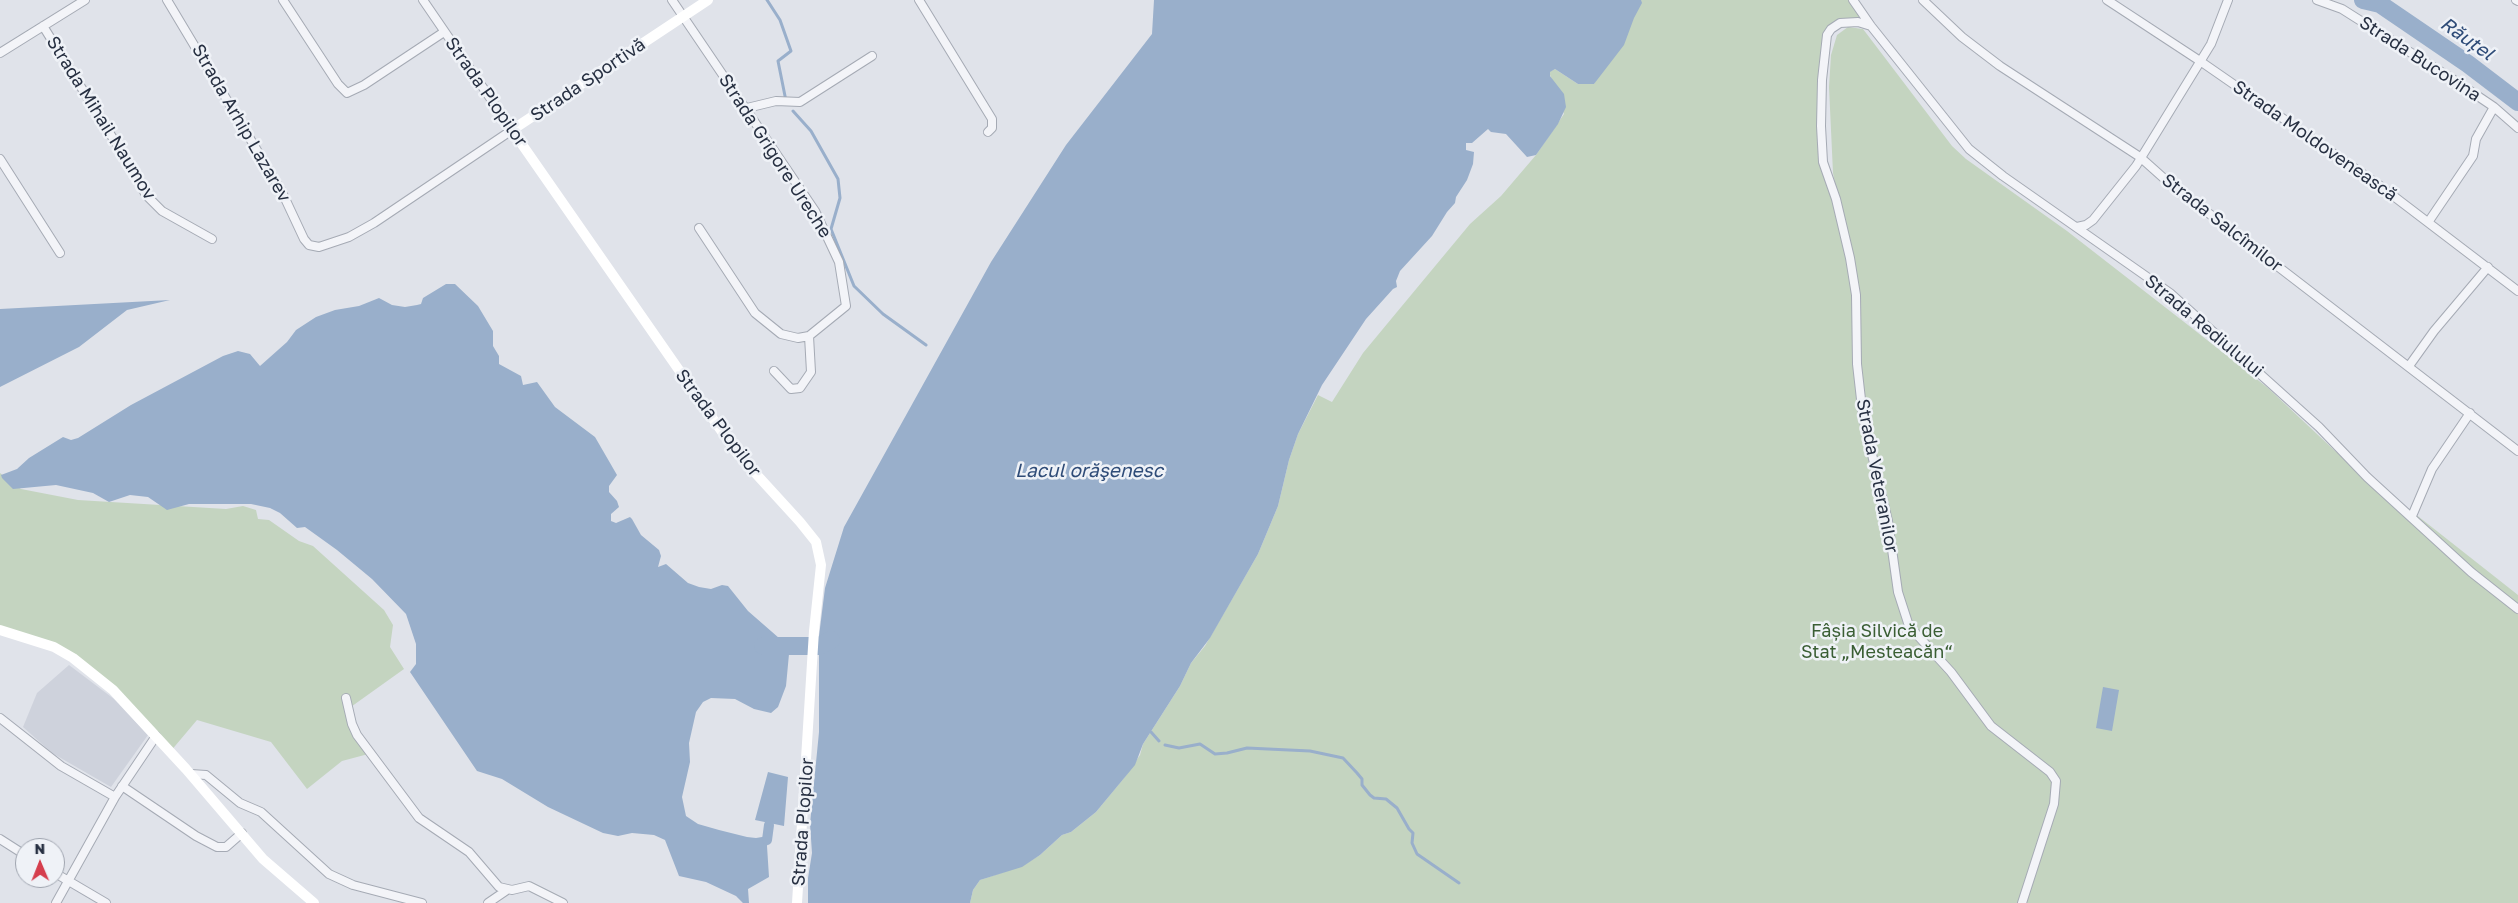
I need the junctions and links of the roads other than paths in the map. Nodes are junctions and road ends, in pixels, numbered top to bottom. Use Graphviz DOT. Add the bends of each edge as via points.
graph roads {
  1 [pos="85,0"];
  2 [pos="167,0"];
  3 [pos="283,0"];
  4 [pos="423,0"];
  5 [pos="672,0"];
  6 [pos="708,0"];
  7 [pos="919,0"];
  8 [pos="1853,0"];
  9 [pos="1923,0"];
  10 [pos="2107,0"];
  11 [pos="2229,0"];
  12 [pos="2317,0"];
  13 [pos="683,17"];
  14 [pos="43,26"];
  15 [pos="1871,26"];
  16 [pos="444,32"];
  17 [pos="0,53"];
  18 [pos="872,56"];
  19 [pos="2200,61"];
  20 [pos="2494,107"];
  21 [pos="747,108"];
  22 [pos="2518,128"];
  23 [pos="512,130"];
  24 [pos="988,132"];
  25 [pos="2140,157"];
  26 [pos="0,159"];
  27 [pos="2428,221"];
  28 [pos="2077,227"];
  29 [pos="699,228"];
  30 [pos="212,239"];
  31 [pos="313,247"];
  32 [pos="60,253"];
  33 [pos="2488,267"];
  34 [pos="2518,291"];
  35 [pos="809,336"];
  36 [pos="2409,366"];
  37 [pos="774,371"];
  38 [pos="2470,413"];
  39 [pos="2518,451"];
  40 [pos="2412,516"];
  41 [pos="2518,609"];
  42 [pos="0,630"];
  43 [pos="346,698"];
  44 [pos="0,718"];
  45 [pos="156,736"];
  46 [pos="191,774"];
  47 [pos="122,786"];
  48 [pos="115,797"];
  49 [pos="242,833"];
  50 [pos="0,840"];
  51 [pos="15,848"];
  52 [pos="65,878"];
  53 [pos="69,881"];
  54 [pos="507,890"];
  55 [pos="56,903"];
  56 [pos="106,903"];
  57 [pos="314,903"];
  58 [pos="422,903"];
  59 [pos="488,903"];
  60 [pos="563,903"];
  61 [pos="797,903"];
  62 [pos="2022,903"];
  1 -- 14 [label="street"];
  2 -- 31 [label="street, Strada Arhip Lazarev" via="282,192 304,239"];
  3 -- 16 [label="street" via="347,93 360,88"];
  4 -- 16 [label="street, Strada Plopilor"];
  5 -- 13 [label="street, Strada Grigore Ureche"];
  6 -- 13 [label="street, Strada Sportivă"];
  7 -- 24 [label="street" via="992,119 992,128"];
  8 -- 15 [label="street, Strada Rediulului"];
  9 -- 25 [label="street, Strada Salcîmilor" via="1962,37 2000,66"];
  10 -- 19 [label="street, Strada Moldovenească"];
  11 -- 19 [label="street" via="2211,44"];
  12 -- 20 [label="street, Strada Bucovina" via="2342,9"];
  13 -- 21 [label="street, Strada Grigore Ureche"];
  13 -- 23 [label="street, Strada Sportivă"];
  14 -- 17 [label="street"];
  14 -- 30 [label="street, Strada Mihail Naumov" via="146,195 162,211"];
  15 -- 28 [label="street, Strada Rediulului" via="1968,149"];
  15 -- 62 [label="street, Strada Veteranilor" via="1858,22 1840,24 1827,35 1821,126 1823,162 1845,230 1856,295 1857,364 1863,417 1888,521 1898,592 1909,626 1951,672 1991,726 2050,772 2056,781 2054,804"];
  16 -- 23 [label="street, Strada Plopilor"];
  18 -- 21 [label="street" via="800,102 776,101"];
  19 -- 25 [label="street"];
  19 -- 27 [label="street, Strada Moldovenească"];
  20 -- 22 [label="street, Strada Bucovina"];
  20 -- 27 [label="street" via="2475,141 2473,156"];
  21 -- 35 [label="street, Strada Grigore Ureche" via="815,211 839,262 846,306"];
  23 -- 31 [label="street, Strada Sportivă" via="374,223 339,241"];
  23 -- 61 [label="street, Strada Plopilor" via="736,452 816,542 821,565"];
  25 -- 28 [label="street" via="2093,220"];
  25 -- 36 [label="street, Strada Salcîmilor" via="2168,182"];
  26 -- 32 [label="street"];
  27 -- 33 [label="street, Strada Moldovenească"];
  28 -- 40 [label="street, Strada Rediulului" via="2170,293"];
  29 -- 35 [label="street" via="755,313 776,331 792,338"];
  33 -- 34 [label="street, Strada Moldovenească"];
  33 -- 36 [label="street"];
  35 -- 37 [label="street" via="812,372 800,388 791,389"];
  36 -- 38 [label="street, Strada Salcîmilor"];
  38 -- 39 [label="street, Strada Salcîmilor"];
  38 -- 40 [label="street" via="2432,469"];
  40 -- 41 [label="street, Strada Rediulului" via="2471,572"];
  42 -- 45 [label="street" via="43,642 73,658 124,701"];
  43 -- 54 [label="street" via="358,735 419,818 470,852 496,884"];
  44 -- 48 [label="street" via="61,766"];
  45 -- 46 [label="street"];
  45 -- 47 [label="street"];
  46 -- 49 [label="street"];
  46 -- 58 [label="street" via="206,775 240,803 261,812 329,874 353,885"];
  47 -- 48 [label="street"];
  47 -- 49 [label="street" via="217,847 226,847"];
  48 -- 53 [label="street"];
  49 -- 57 [label="street" via="272,868"];
  50 -- 51 [label="street"];
  52 -- 53 [label="street"];
  53 -- 55 [label="street"];
  53 -- 56 [label="street"];
  54 -- 59 [label="street"];
  54 -- 60 [label="street" via="529,886"];
}
